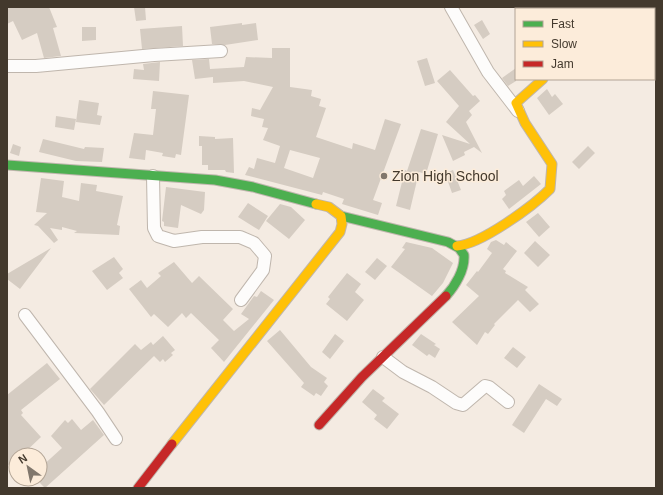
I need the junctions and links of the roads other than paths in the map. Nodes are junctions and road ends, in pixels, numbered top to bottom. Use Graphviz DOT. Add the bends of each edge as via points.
graph roads {
  1 [pos="451,7"];
  2 [pos="221,51"];
  3 [pos="7,66"];
  4 [pos="542,80"];
  5 [pos="518,112"];
  6 [pos="7,165"];
  7 [pos="153,176"];
  8 [pos="341,216"];
  9 [pos="457,246"];
  10 [pos="241,300"];
  11 [pos="25,315"];
  12 [pos="383,357"];
  13 [pos="508,402"];
  14 [pos="320,425"];
  15 [pos="116,439"];
  16 [pos="138,488"];
  1 -- 5 [label="street" via="488,72"];
  2 -- 3 [label="street" via="36,66"];
  4 -- 5 [label="street" via="516,103"];
  5 -- 9 [label="street" via="552,164 550,189 518,215 467,245"];
  6 -- 7 [label="street"];
  7 -- 8 [label="street" via="215,180 252,187 329,207"];
  7 -- 10 [label="street" via="154,228 158,236 174,241 202,237 240,237 254,243 265,256 263,270"];
  8 -- 9 [label="street"];
  8 -- 16 [label="street" via="340,232"];
  9 -- 12 [label="street" via="464,254 464,260 446,296"];
  11 -- 15 [label="street"];
  12 -- 13 [label="street" via="403,372 456,403 463,405 485,386"];
  12 -- 14 [label="street" via="340,400"];
}
